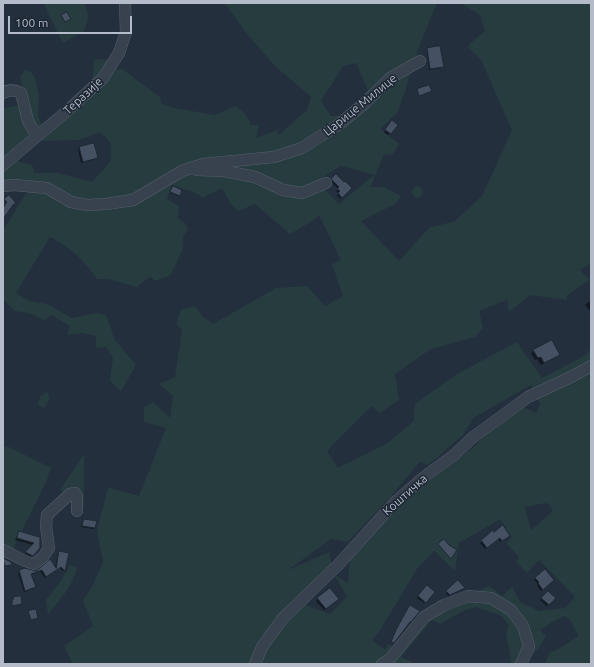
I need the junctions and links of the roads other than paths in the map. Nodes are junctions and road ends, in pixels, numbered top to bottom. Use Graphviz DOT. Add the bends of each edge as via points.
graph roads {
  1 [pos="125,3"];
  2 [pos="420,61"];
  3 [pos="3,93"];
  4 [pos="37,136"];
  5 [pos="3,165"];
  6 [pos="182,171"];
  7 [pos="326,183"];
  8 [pos="3,186"];
  9 [pos="591,366"];
  10 [pos="77,511"];
  11 [pos="3,550"];
  12 [pos="255,664"];
  13 [pos="382,664"];
  14 [pos="521,664"];
  1 -- 4 [label="street, Теразије" via="126,32 119,53 104,78"];
  2 -- 6 [label="street, Царице Милице" via="390,78 338,125 302,148 274,157 202,164"];
  3 -- 4 [label="street" via="13,90 21,93 28,121"];
  4 -- 5 [label="street, Теразије"];
  6 -- 7 [label="street" via="224,171 255,177 283,190 302,193"];
  6 -- 8 [label="street, Царице Милице" via="133,200 106,204 87,205 71,202 47,188"];
  9 -- 12 [label="street, Коштичка" via="528,397 472,438 395,502 338,565 283,618 262,646"];
  10 -- 11 [label="street" via="75,493 70,494 46,515 49,548 34,564 22,561"];
  13 -- 14 [label="street" via="389,660 424,617 468,596 491,598 511,610 523,626 529,646"];
}
